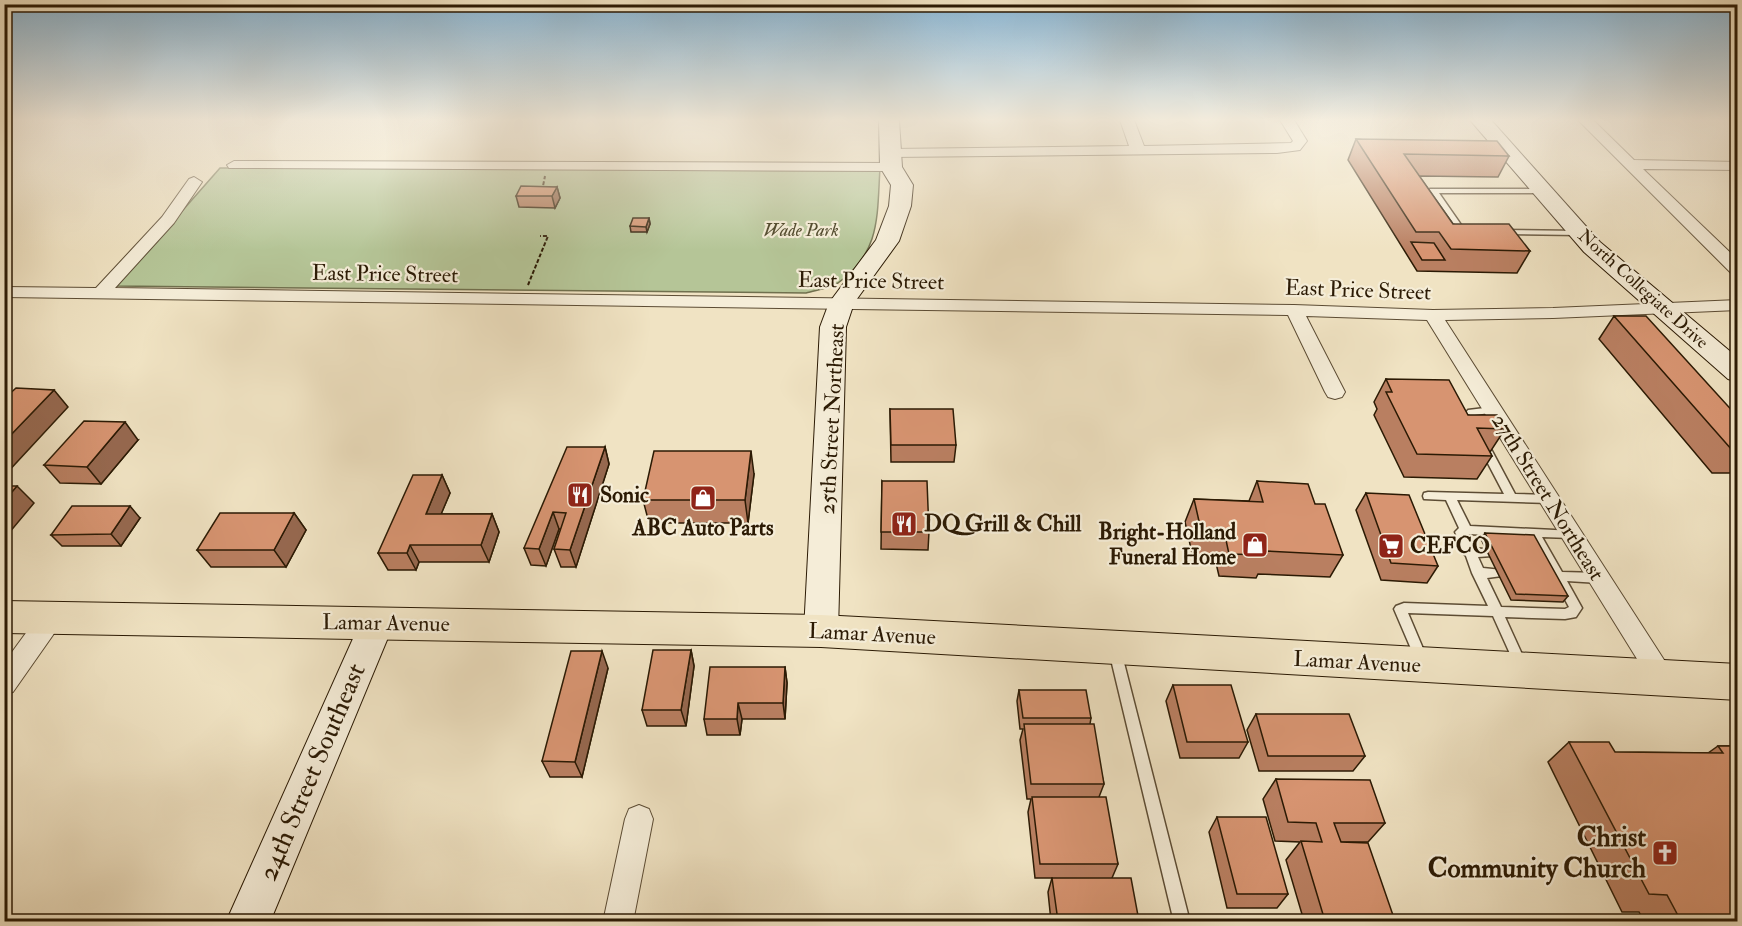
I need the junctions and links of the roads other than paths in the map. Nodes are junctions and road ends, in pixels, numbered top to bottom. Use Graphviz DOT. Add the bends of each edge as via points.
graph roads {
  1 [pos="469,163"];
  2 [pos="892,163"];
  3 [pos="1518,163"];
  4 [pos="1631,164"];
  5 [pos="234,165"];
  6 [pos="1737,166"];
  7 [pos="195,182"];
  8 [pos="1542,191"];
  9 [pos="1474,231"];
  10 [pos="1497,232"];
  11 [pos="1579,233"];
  12 [pos="1737,270"];
  13 [pos="4,292"];
  14 [pos="101,293"];
  15 [pos="842,303"];
  16 [pos="1737,305"];
  17 [pos="1664,308"];
  18 [pos="1294,310"];
  19 [pos="1433,315"];
  20 [pos="1737,373"];
  21 [pos="1335,392"];
  22 [pos="1493,410"];
  23 [pos="1478,435"];
  24 [pos="1487,452"];
  25 [pos="1428,496"];
  26 [pos="1450,496"];
  27 [pos="1512,498"];
  28 [pos="1549,498"];
  29 [pos="1466,530"];
  30 [pos="1534,533"];
  31 [pos="1572,534"];
  32 [pos="1468,552"];
  33 [pos="1488,553"];
  34 [pos="1478,573"];
  35 [pos="1498,573"];
  36 [pos="1554,576"];
  37 [pos="1599,578"];
  38 [pos="1497,612"];
  39 [pos="4,617"];
  40 [pos="51,618"];
  41 [pos="376,623"];
  42 [pos="821,631"];
  43 [pos="1114,648"];
  44 [pos="1424,666"];
  45 [pos="1524,672"];
  46 [pos="1664,680"];
  47 [pos="1737,682"];
  48 [pos="4,684"];
  49 [pos="639,819"];
  50 [pos="248,921"];
  51 [pos="618,921"];
  52 [pos="1182,921"];
  1 -- 5 [label="street"];
  2 -- 15 [label="street, 25th Street Northeast" via="902,185 893,229"];
  3 -- 8 [label="street, North Collegiate Drive"];
  4 -- 6 [label="street"];
  4 -- 12 [label="street"];
  7 -- 14 [label="street" via="168,220"];
  8 -- 9 [label="lane" via="1433,190 1462,231"];
  8 -- 11 [label="street, North Collegiate Drive"];
  10 -- 11 [label="lane"];
  11 -- 17 [label="street, North Collegiate Drive"];
  13 -- 14 [label="street, East Price Street"];
  14 -- 15 [label="street, East Price Street"];
  15 -- 18 [label="street, East Price Street"];
  15 -- 42 [label="street, 25th Street Northeast" via="833,327"];
  16 -- 17 [label="street, East Price Street"];
  17 -- 19 [label="street, East Price Street"];
  17 -- 20 [label="street, North Collegiate Drive"];
  18 -- 19 [label="street, East Price Street"];
  18 -- 21 [label="street"];
  19 -- 22 [label="street, 27th Street Northeast"];
  22 -- 23 [label="lane" via="1472,412 1468,417"];
  22 -- 28 [label="street, 27th Street Northeast"];
  24 -- 27 [label="lane"];
  25 -- 26 [label="lane"];
  26 -- 27 [label="lane"];
  26 -- 29 [label="lane"];
  27 -- 28 [label="lane"];
  28 -- 31 [label="street, 27th Street Northeast"];
  29 -- 30 [label="lane"];
  29 -- 32 [label="lane" via="1461,536"];
  30 -- 31 [label="lane"];
  30 -- 36 [label="lane"];
  31 -- 37 [label="street, 27th Street Northeast"];
  32 -- 33 [label="lane"];
  32 -- 34 [label="lane"];
  34 -- 35 [label="lane"];
  34 -- 38 [label="lane"];
  36 -- 37 [label="lane"];
  36 -- 38 [label="lane" via="1576,608 1572,613"];
  37 -- 46 [label="street, 27th Street Northeast"];
  38 -- 44 [label="lane" via="1400,609"];
  38 -- 45 [label="lane"];
  39 -- 40 [label="main road, Lamar Avenue"];
  40 -- 41 [label="main road, Lamar Avenue"];
  40 -- 48 [label="street"];
  41 -- 42 [label="main road, Lamar Avenue"];
  41 -- 50 [label="street, 24th Street Southeast"];
  42 -- 43 [label="main road, Lamar Avenue"];
  43 -- 44 [label="main road, Lamar Avenue"];
  43 -- 52 [label="lane"];
  44 -- 45 [label="main road, Lamar Avenue"];
  45 -- 46 [label="main road, Lamar Avenue"];
  46 -- 47 [label="main road, Lamar Avenue"];
  49 -- 51 [label="street"];
}
